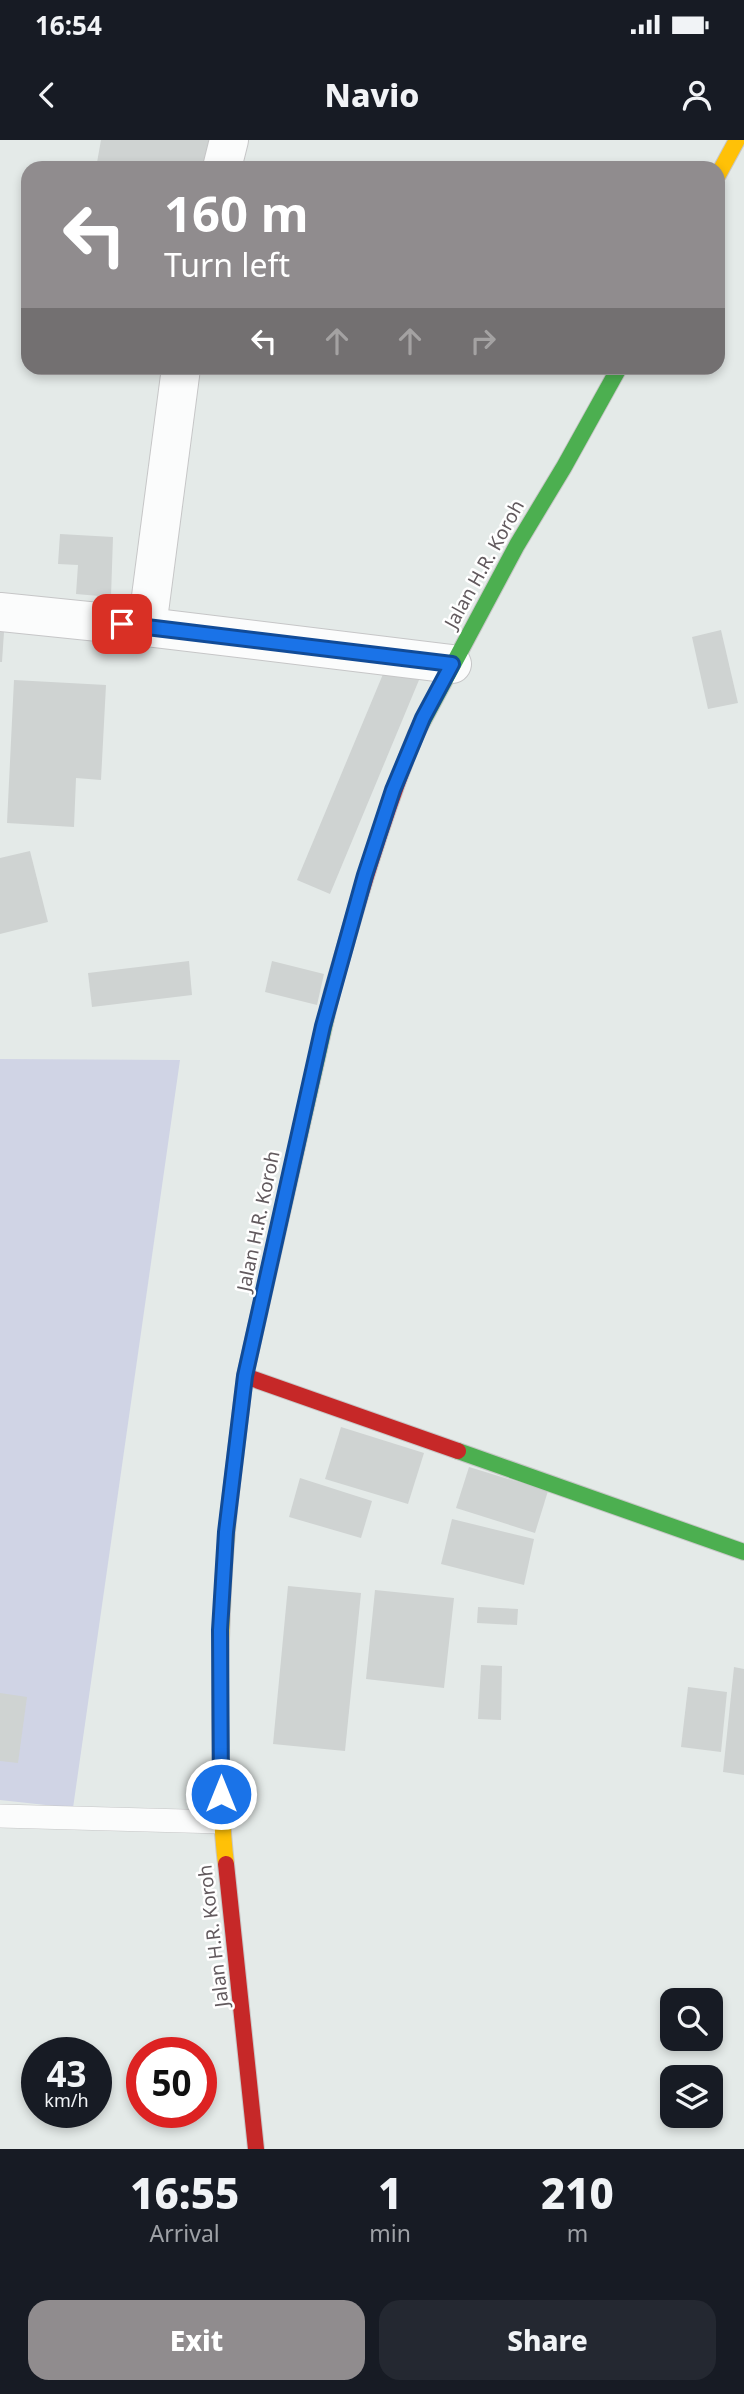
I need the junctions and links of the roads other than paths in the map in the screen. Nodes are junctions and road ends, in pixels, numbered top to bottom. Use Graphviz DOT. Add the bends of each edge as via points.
graph roads {
  1 [pos="229,140"];
  2 [pos="737,140"];
  3 [pos="224,161"];
  4 [pos="725,162"];
  5 [pos="180,375"];
  6 [pos="615,375"];
  7 [pos="0,612"];
  8 [pos="147,627"];
  9 [pos="452,664"];
  10 [pos="245,1376"];
  11 [pos="744,1552"];
  12 [pos="0,1816"];
  13 [pos="221,1822"];
  14 [pos="256,2149"];
  1 -- 3 [label="street"];
  2 -- 4 [label="main road"];
  5 -- 8 [label="street"];
  6 -- 9 [label="main road, Jalan H.R. Koroh"];
  7 -- 8 [label="street"];
  8 -- 9 [label="street"];
  9 -- 10 [label="main road, Jalan H.R. Koroh" via="393,790 362,888 323,1026"];
  10 -- 11 [label="main road"];
  10 -- 13 [label="main road, Jalan H.R. Koroh" via="221,1616"];
  12 -- 13 [label="lane"];
  13 -- 14 [label="main road, Jalan H.R. Koroh"];
}
